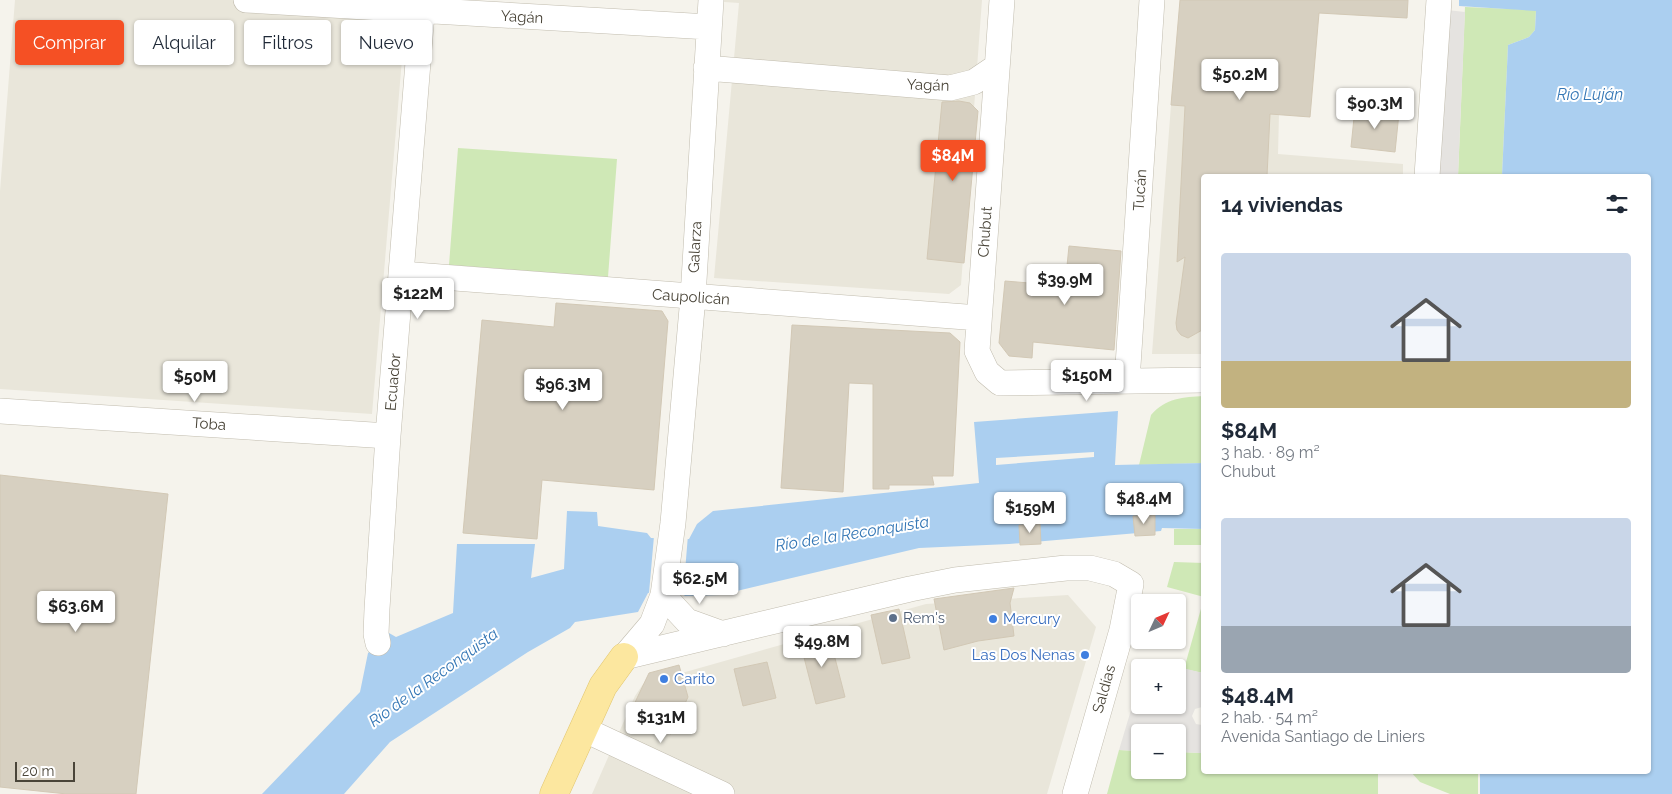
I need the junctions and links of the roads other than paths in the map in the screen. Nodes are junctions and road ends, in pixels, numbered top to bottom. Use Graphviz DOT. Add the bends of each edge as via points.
graph roads {
  1 [pos="246,0"];
  2 [pos="711,0"];
  3 [pos="1002,0"];
  4 [pos="1152,0"];
  5 [pos="1439,0"];
  6 [pos="423,6"];
  7 [pos="709,27"];
  8 [pos="996,67"];
  9 [pos="706,68"];
  10 [pos="1427,174"];
  11 [pos="402,274"];
  12 [pos="692,297"];
  13 [pos="979,318"];
  14 [pos="1201,380"];
  15 [pos="1127,381"];
  16 [pos="0,411"];
  17 [pos="388,436"];
  18 [pos="663,595"];
  19 [pos="722,634"];
  20 [pos="378,644"];
  21 [pos="624,657"];
  22 [pos="583,729"];
  23 [pos="554,794"];
  24 [pos="722,794"];
  25 [pos="1075,794"];
  1 -- 6 [label="street, Yagán"];
  2 -- 7 [label="street, Galarza"];
  3 -- 8 [label="street, Chubut"];
  4 -- 15 [label="street, Tucán"];
  5 -- 10 [label="street"];
  6 -- 7 [label="street, Yagán"];
  6 -- 11 [label="street, Ecuador"];
  7 -- 9 [label="street, Galarza"];
  8 -- 9 [label="street, Yagán" via="974,82 950,88"];
  8 -- 13 [label="street, Chubut"];
  9 -- 12 [label="street, Galarza"];
  11 -- 12 [label="street, Caupolicán"];
  11 -- 17 [label="street, Ecuador"];
  12 -- 13 [label="street, Caupolicán"];
  12 -- 18 [label="street, Galarza" via="673,523"];
  13 -- 15 [label="street, Chubut" via="977,351 987,372 1000,383"];
  14 -- 15 [label="street"];
  16 -- 17 [label="street, Toba"];
  17 -- 20 [label="street, Ecuador" via="377,609"];
  18 -- 19 [label="street" via="687,621"];
  18 -- 21 [label="street, Galarza" via="652,624"];
  19 -- 21 [label="street"];
  19 -- 25 [label="street, Saldías" via="955,580 1066,568 1090,568 1114,574 1131,584 1122,630"];
  21 -- 22 [label="main road" via="603,686"];
  22 -- 23 [label="main road"];
  22 -- 24 [label="street"];
}
